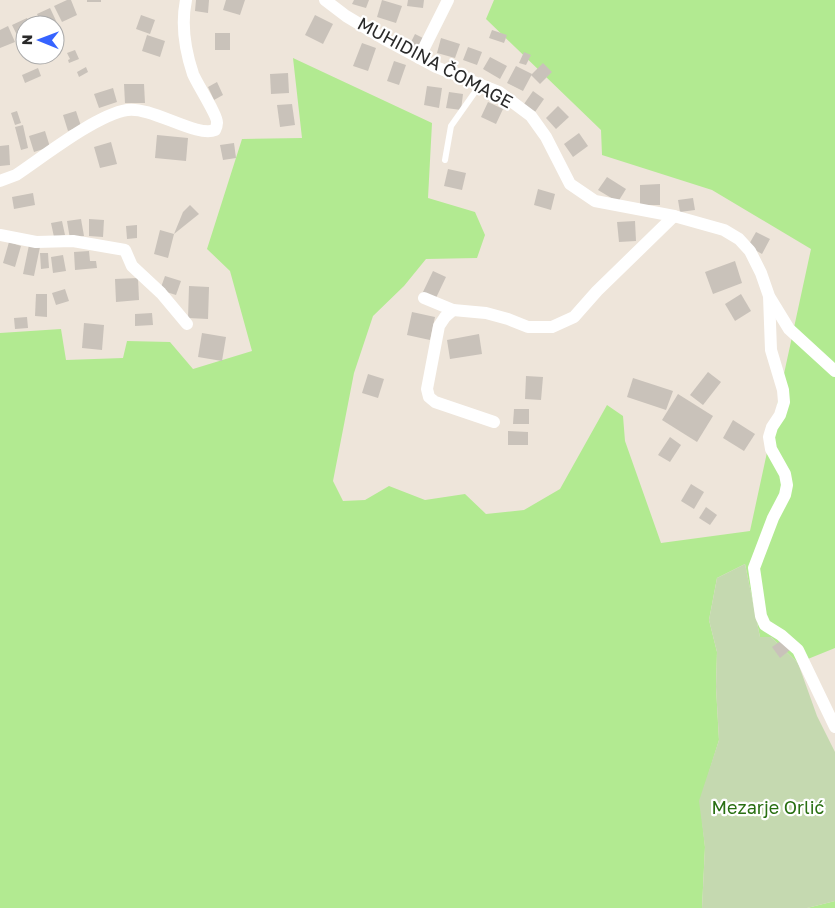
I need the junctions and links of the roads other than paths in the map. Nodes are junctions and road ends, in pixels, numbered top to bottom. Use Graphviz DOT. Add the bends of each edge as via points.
graph roads {
  1 [pos="186,0"];
  2 [pos="325,0"];
  3 [pos="448,0"];
  4 [pos="419,58"];
  5 [pos="480,85"];
  6 [pos="445,160"];
  7 [pos="0,181"];
  8 [pos="674,216"];
  9 [pos="0,235"];
  10 [pos="769,296"];
  11 [pos="424,298"];
  12 [pos="453,310"];
  13 [pos="188,324"];
  14 [pos="835,371"];
  15 [pos="494,422"];
  16 [pos="835,727"];
  1 -- 7 [label="street" via="183,12 187,48 193,73 216,117 218,124 215,130 203,131 150,112 127,110 100,119 16,176"];
  2 -- 4 [label="street, MUHIDINA ČOMAGE" via="346,16"];
  3 -- 4 [label="street"];
  4 -- 5 [label="street, MUHIDINA ČOMAGE"];
  5 -- 6 [label="lane" via="451,126"];
  5 -- 8 [label="street, MUHIDINA ČOMAGE" via="499,92 531,116 546,137 570,184 596,200"];
  8 -- 10 [label="street, MUHIDINA ČOMAGE" via="724,230 740,239 754,258"];
  8 -- 12 [label="street" via="574,317 552,327 528,327 486,313"];
  9 -- 13 [label="street" via="36,242 73,241 126,250 132,266"];
  10 -- 14 [label="street" via="789,328"];
  10 -- 16 [label="street, MUHIDINA ČOMAGE" via="771,350 784,402 769,437 771,449 788,485 754,568 761,616 765,624 798,650"];
  11 -- 12 [label="street"];
  12 -- 15 [label="street" via="440,326 427,389 435,402"];
}
